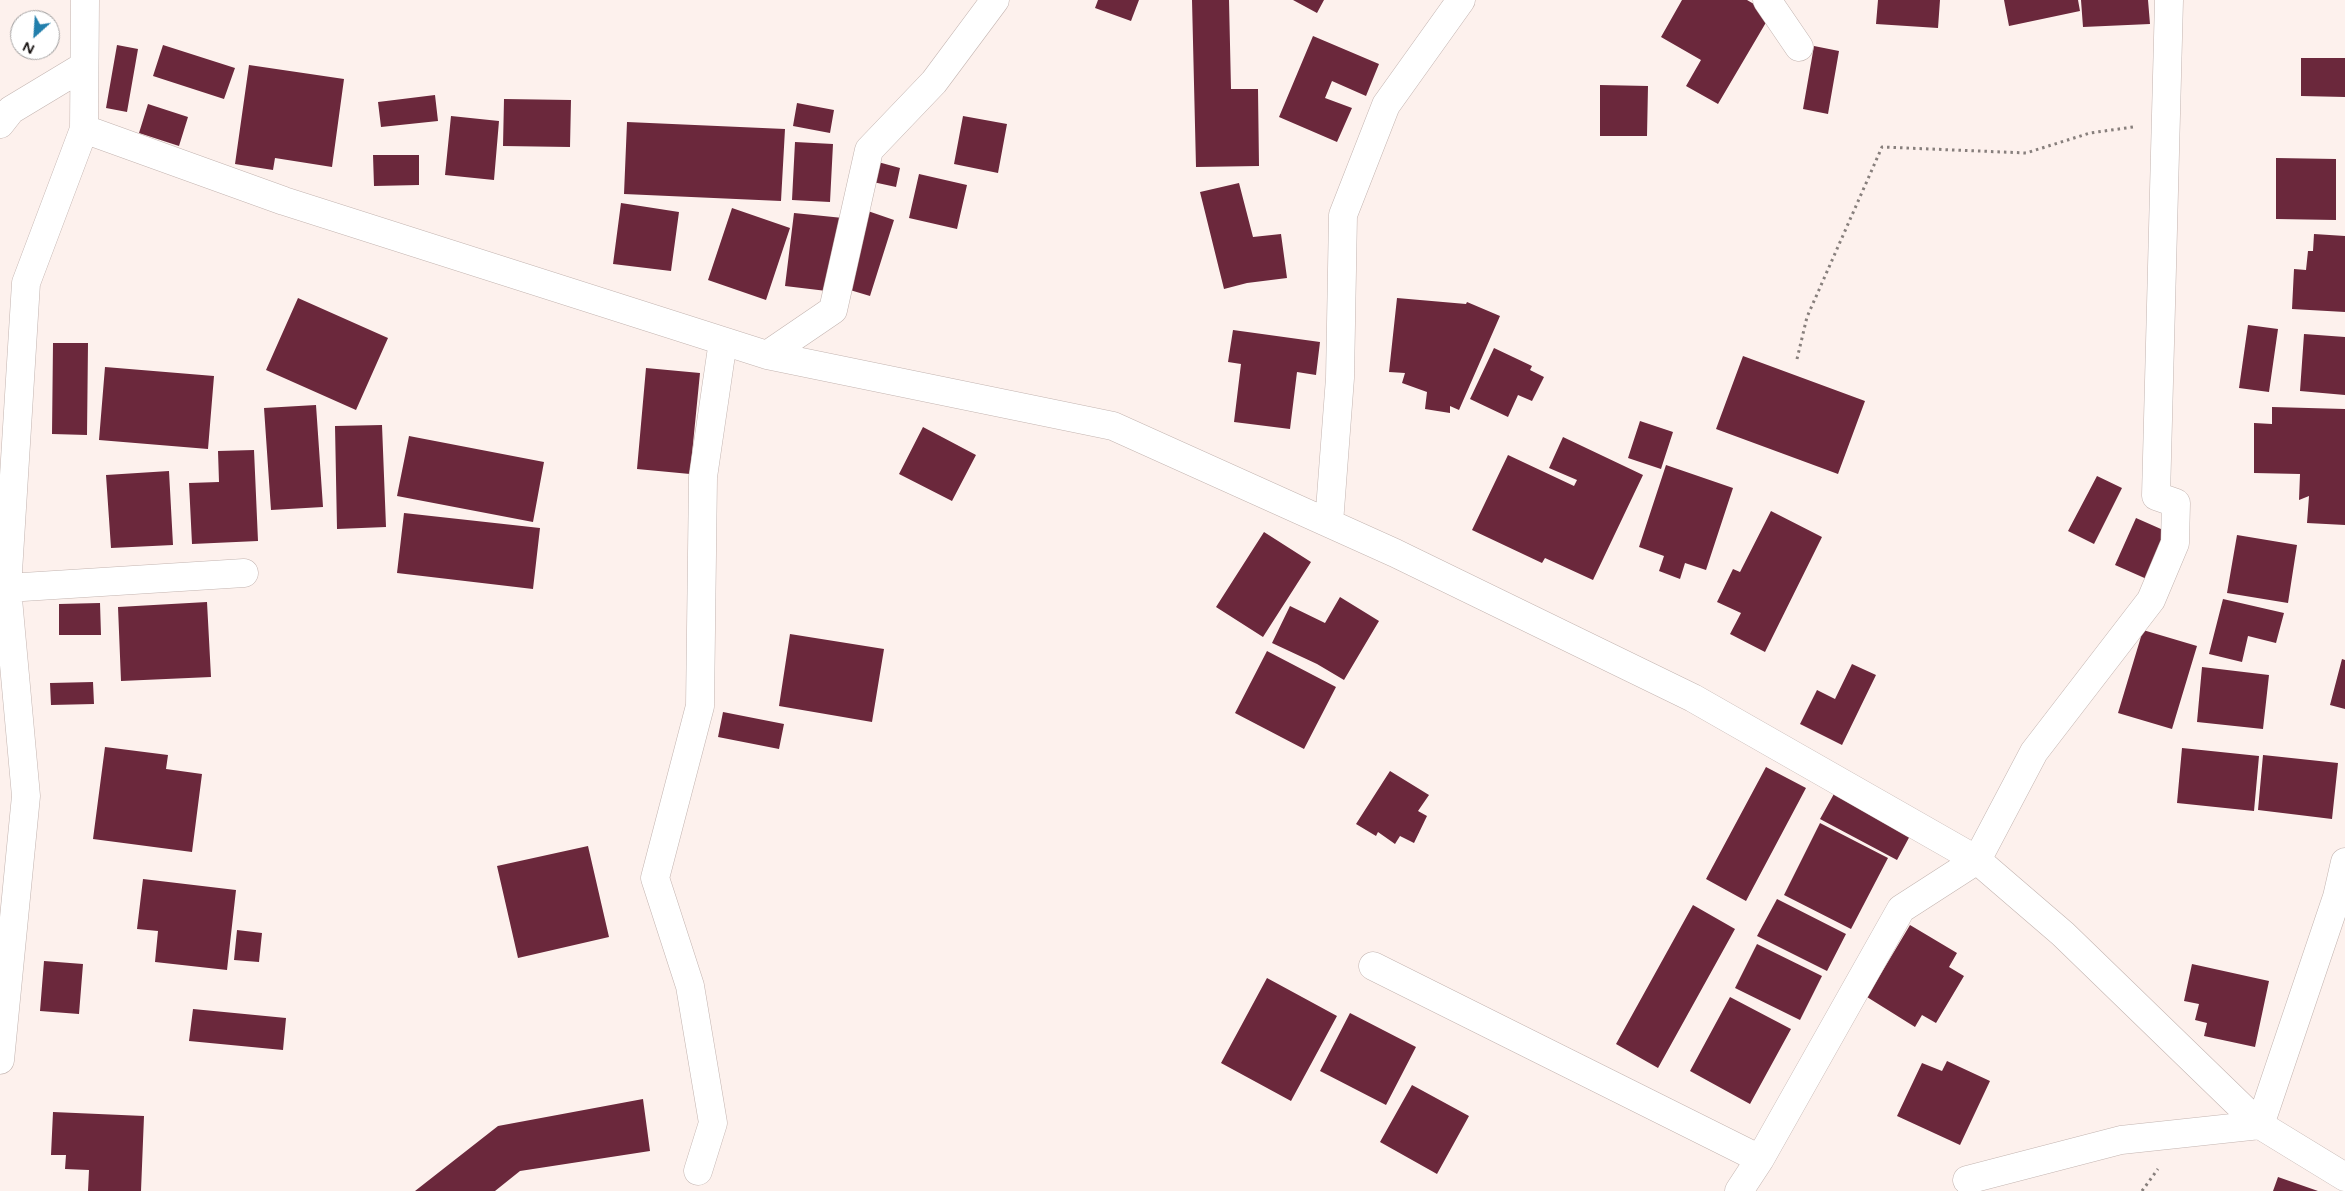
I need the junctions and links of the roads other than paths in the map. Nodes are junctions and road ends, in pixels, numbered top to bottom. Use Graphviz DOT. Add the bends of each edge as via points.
graph roads {
  1 [pos="84,0"];
  2 [pos="995,0"];
  3 [pos="1462,0"];
  4 [pos="1767,0"];
  5 [pos="2169,0"];
  6 [pos="1799,47"];
  7 [pos="84,66"];
  8 [pos="0,124"];
  9 [pos="84,128"];
  10 [pos="723,341"];
  11 [pos="768,355"];
  12 [pos="1329,523"];
  13 [pos="244,573"];
  14 [pos="7,588"];
  15 [pos="1977,860"];
  16 [pos="2345,862"];
  17 [pos="1373,966"];
  18 [pos="0,1060"];
  19 [pos="2260,1126"];
  20 [pos="1760,1159"];
  21 [pos="698,1171"];
  22 [pos="2345,1177"];
  23 [pos="1967,1180"];
  24 [pos="1739,1191"];
  1 -- 7 [label="street"];
  2 -- 11 [label="street" via="934,82 870,150 832,310"];
  3 -- 12 [label="street" via="1386,105 1343,215 1340,378"];
  4 -- 6 [label="street"];
  5 -- 15 [label="street" via="2156,496 2176,503 2174,543 2151,600 2034,752"];
  7 -- 8 [label="street" via="11,110"];
  7 -- 9 [label="street"];
  9 -- 10 [label="street" via="284,201"];
  9 -- 14 [label="street" via="26,283"];
  10 -- 11 [label="street"];
  10 -- 21 [label="street" via="703,477 700,706 655,878 690,986 713,1123"];
  11 -- 12 [label="street" via="1113,426"];
  12 -- 15 [label="street" via="1693,698"];
  13 -- 14 [label="street"];
  14 -- 18 [label="street" via="26,796"];
  15 -- 19 [label="street" via="2063,934"];
  15 -- 20 [label="street" via="1901,909"];
  16 -- 19 [label="street" via="2337,897"];
  17 -- 20 [label="street"];
  19 -- 22 [label="street"];
  19 -- 23 [label="street" via="2121,1140"];
  20 -- 24 [label="street"];
}
